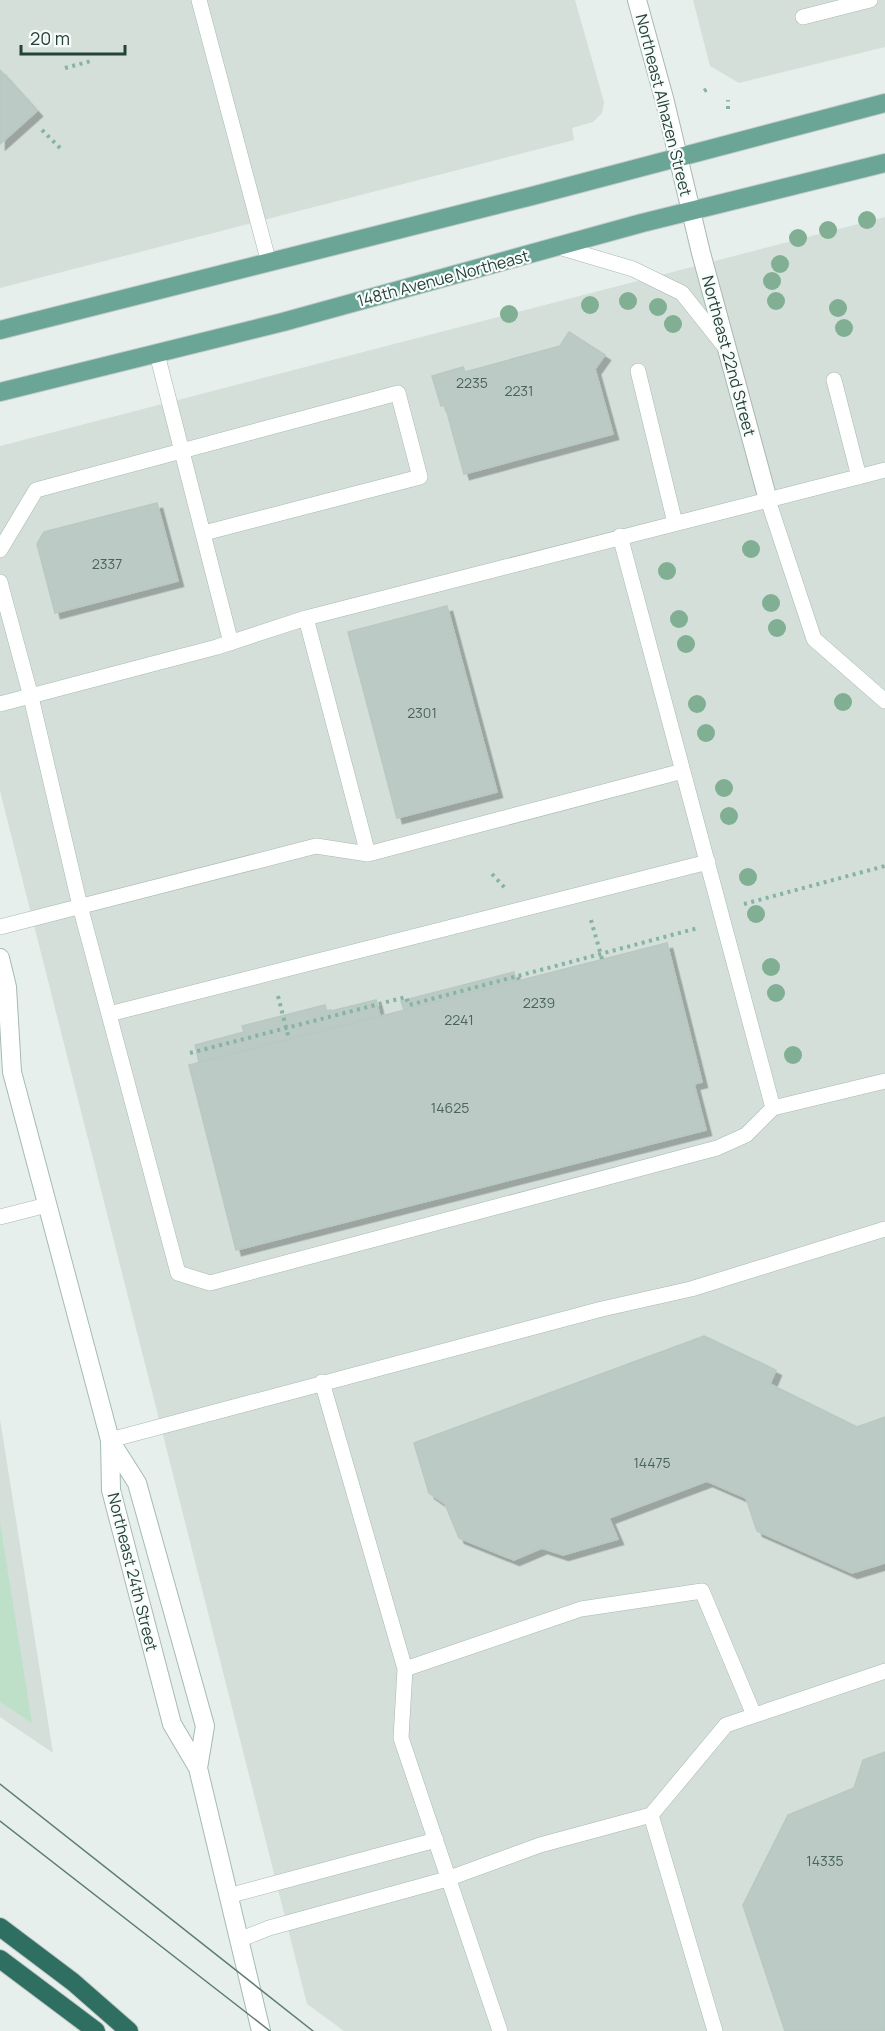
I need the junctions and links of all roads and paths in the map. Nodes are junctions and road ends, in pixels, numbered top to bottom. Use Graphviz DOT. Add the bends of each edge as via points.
graph roads {
  1 [pos="199,0"];
  2 [pos="637,0"];
  3 [pos="870,0"];
  4 [pos="803,17"];
  5 [pos="91,61"];
  6 [pos="65,68"];
  7 [pos="710,87"];
  8 [pos="704,92"];
  9 [pos="728,100"];
  10 [pos="885,103"];
  11 [pos="728,109"];
  12 [pos="42,130"];
  13 [pos="61,149"];
  14 [pos="679,157"];
  15 [pos="885,163"];
  16 [pos="691,211"];
  17 [pos="560,246"];
  18 [pos="269,263"];
  19 [pos="0,330"];
  20 [pos="728,351"];
  21 [pos="157,354"];
  22 [pos="638,371"];
  23 [pos="834,380"];
  24 [pos="0,392"];
  25 [pos="183,452"];
  26 [pos="885,470"];
  27 [pos="859,477"];
  28 [pos="768,500"];
  29 [pos="675,523"];
  30 [pos="204,533"];
  31 [pos="620,536"];
  32 [pos="0,550"];
  33 [pos="0,582"];
  34 [pos="306,618"];
  35 [pos="231,643"];
  36 [pos="31,697"];
  37 [pos="885,701"];
  38 [pos="0,704"];
  39 [pos="683,771"];
  40 [pos="368,854"];
  41 [pos="708,862"];
  42 [pos="885,866"];
  43 [pos="740,905"];
  44 [pos="80,906"];
  45 [pos="591,920"];
  46 [pos="0,927"];
  47 [pos="696,929"];
  48 [pos="601,957"];
  49 [pos="0,958"];
  50 [pos="278,999"];
  51 [pos="109,1014"];
  52 [pos="286,1028"];
  53 [pos="289,1039"];
  54 [pos="189,1053"];
  55 [pos="0,1055"];
  56 [pos="12,1072"];
  57 [pos="885,1080"];
  58 [pos="773,1108"];
  59 [pos="47,1205"];
  60 [pos="0,1217"];
  61 [pos="885,1229"];
  62 [pos="322,1382"];
  63 [pos="110,1440"];
  64 [pos="405,1669"];
  65 [pos="885,1671"];
  66 [pos="754,1715"];
  67 [pos="198,1768"];
  68 [pos="651,1815"];
  69 [pos="436,1840"];
  70 [pos="447,1879"];
  71 [pos="228,1896"];
  72 [pos="0,1927"];
  73 [pos="239,1940"];
  74 [pos="0,1959"];
  75 [pos="96,2031"];
  76 [pos="129,2031"];
  77 [pos="261,2031"];
  78 [pos="500,2031"];
  79 [pos="715,2031"];
  1 -- 18 [label="lane"];
  2 -- 14 [label="main road, Northeast Alhazen Street"];
  3 -- 4 [label="lane"];
  5 -- 6 [label="path"];
  7 -- 8 [label="path"];
  9 -- 11 [label="path"];
  10 -- 14 [label="main road"];
  12 -- 13 [label="path"];
  14 -- 16 [label="main road, Northeast Alhazen Street"];
  14 -- 18 [label="main road"];
  15 -- 16 [label="main road, 148th Avenue Northeast"];
  16 -- 17 [label="main road, 148th Avenue Northeast"];
  16 -- 20 [label="main road, Northeast 22nd Street"];
  17 -- 20 [label="lane" via="633,268 682,293"];
  17 -- 21 [label="main road, 148th Avenue Northeast"];
  18 -- 19 [label="main road"];
  20 -- 28 [label="main road, Northeast 22nd Street"];
  21 -- 24 [label="main road, 148th Avenue Northeast"];
  21 -- 25 [label="lane"];
  22 -- 29 [label="lane"];
  23 -- 27 [label="lane"];
  25 -- 30 [label="lane"];
  25 -- 30 [label="lane" via="398,393 420,477"];
  25 -- 32 [label="lane" via="36,490"];
  26 -- 27 [label="lane"];
  27 -- 28 [label="lane"];
  28 -- 29 [label="lane"];
  28 -- 37 [label="lane" via="814,639"];
  29 -- 31 [label="lane"];
  30 -- 35 [label="lane"];
  31 -- 34 [label="lane"];
  31 -- 39 [label="lane"];
  33 -- 36 [label="lane"];
  34 -- 35 [label="lane"];
  34 -- 40 [label="lane"];
  35 -- 36 [label="lane"];
  36 -- 38 [label="lane"];
  36 -- 44 [label="lane"];
  39 -- 40 [label="lane"];
  39 -- 41 [label="lane"];
  40 -- 44 [label="lane" via="316,846"];
  41 -- 51 [label="lane"];
  41 -- 58 [label="lane"];
  42 -- 43 [label="path"];
  44 -- 46 [label="lane"];
  44 -- 51 [label="lane"];
  45 -- 48 [label="path"];
  47 -- 48 [label="path"];
  48 -- 52 [label="path" via="409,1005 406,997"];
  49 -- 56 [label="main road, Northeast 24th Street" via="7,987"];
  50 -- 52 [label="path"];
  51 -- 58 [label="lane" via="178,1273 210,1283 717,1148 746,1136"];
  52 -- 53 [label="path"];
  52 -- 54 [label="path"];
  55 -- 56 [label="main road, Northeast 24th Street"];
  56 -- 59 [label="main road, Northeast 24th Street"];
  57 -- 58 [label="lane"];
  59 -- 60 [label="lane"];
  59 -- 63 [label="main road, Northeast 24th Street"];
  61 -- 62 [label="lane" via="691,1289"];
  62 -- 63 [label="lane"];
  62 -- 64 [label="lane"];
  63 -- 67 [label="main road, Northeast 24th Street" via="111,1490 172,1724"];
  63 -- 67 [label="main road" via="137,1483 205,1726"];
  64 -- 66 [label="lane" via="581,1609 702,1591"];
  64 -- 69 [label="lane" via="401,1738"];
  65 -- 66 [label="lane"];
  66 -- 68 [label="lane" via="726,1725"];
  67 -- 71 [label="main road, Northeast 24th Street"];
  68 -- 70 [label="lane" via="540,1845"];
  68 -- 79 [label="lane"];
  69 -- 70 [label="lane"];
  69 -- 71 [label="lane"];
  70 -- 73 [label="lane" via="269,1928"];
  70 -- 78 [label="lane"];
  71 -- 73 [label="main road, Northeast 24th Street"];
  72 -- 76 [label="highway"];
  73 -- 77 [label="main road, Northeast 24th Street"];
  74 -- 75 [label="highway"];
}
